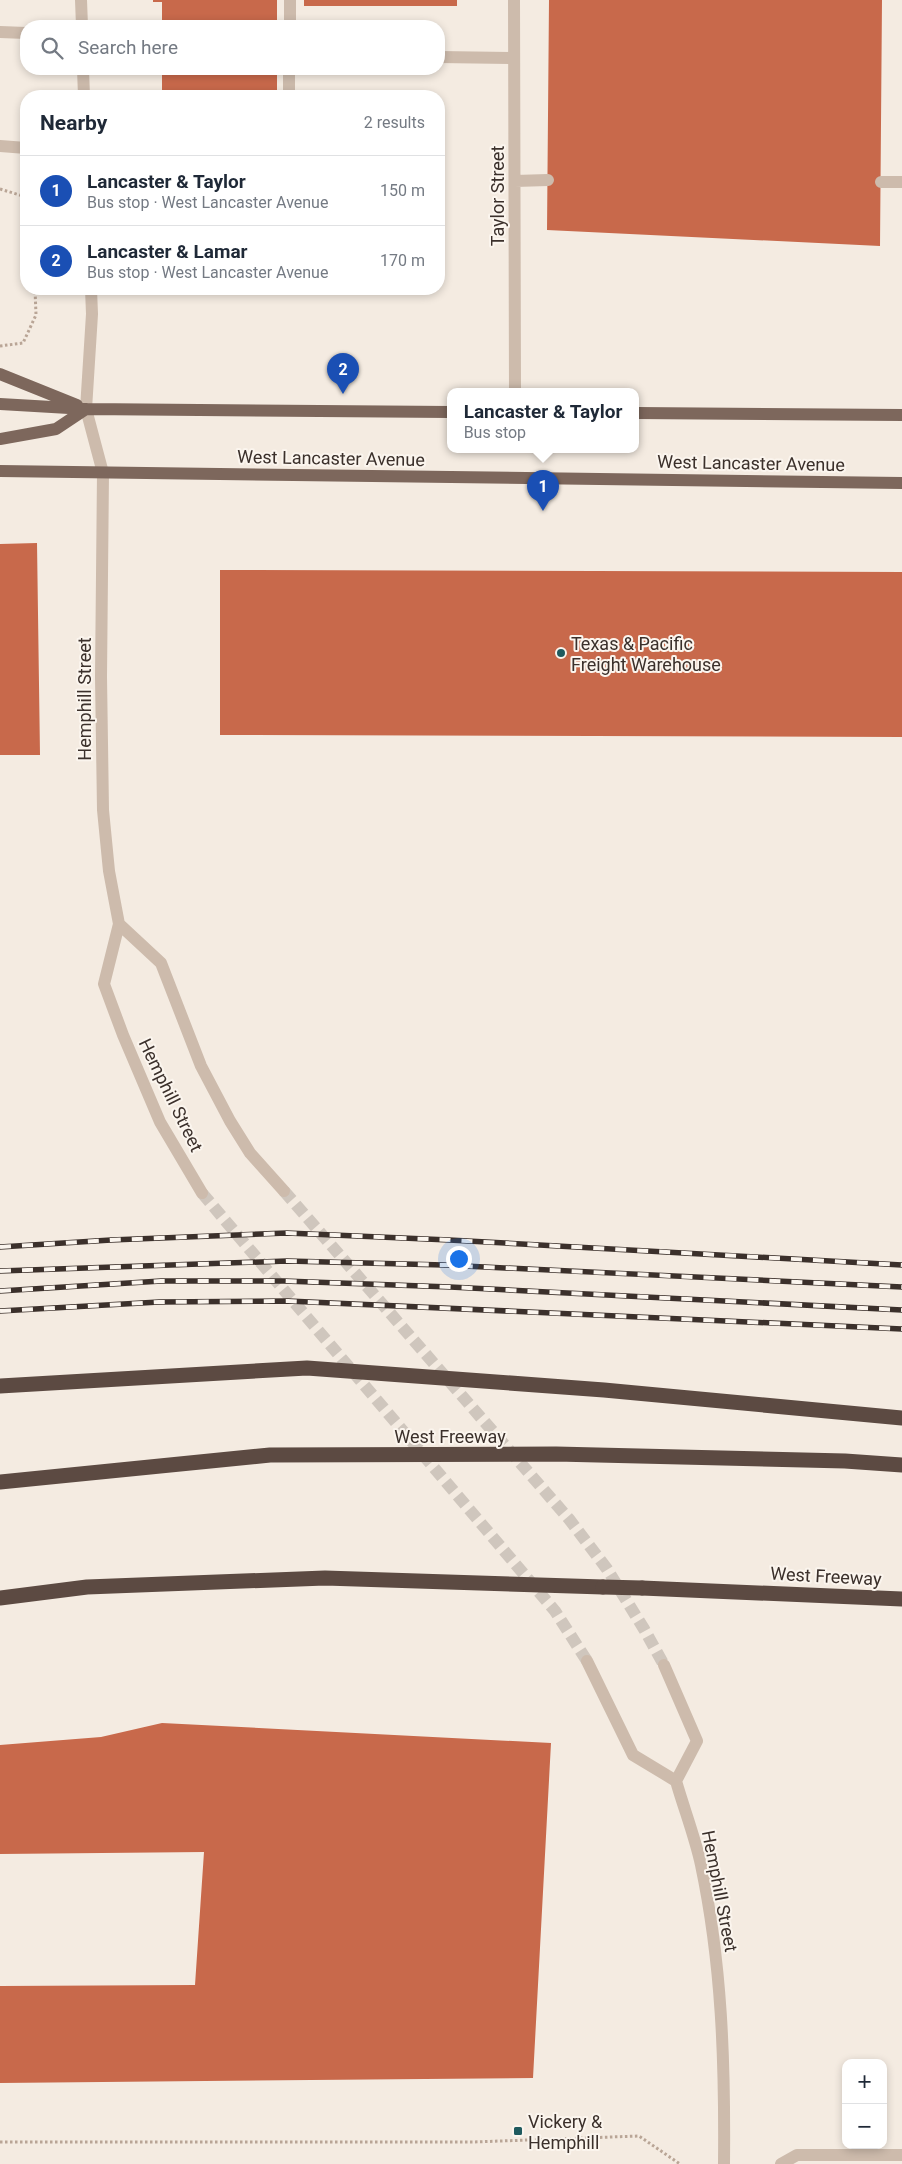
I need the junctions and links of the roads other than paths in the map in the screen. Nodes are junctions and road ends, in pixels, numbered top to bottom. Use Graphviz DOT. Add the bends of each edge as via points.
graph roads {
  1 [pos="81,0"];
  2 [pos="290,0"];
  3 [pos="514,0"];
  4 [pos="82,20"];
  5 [pos="290,20"];
  6 [pos="0,32"];
  7 [pos="20,33"];
  8 [pos="445,57"];
  9 [pos="514,58"];
  10 [pos="83,75"];
  11 [pos="289,75"];
  12 [pos="84,90"];
  13 [pos="289,90"];
  14 [pos="0,146"];
  15 [pos="20,148"];
  16 [pos="548,180"];
  17 [pos="515,182"];
  18 [pos="881,182"];
  19 [pos="902,182"];
  20 [pos="91,295"];
  21 [pos="0,374"];
  22 [pos="515,388"];
  23 [pos="0,404"];
  24 [pos="86,409"];
  25 [pos="447,412"];
  26 [pos="639,413"];
  27 [pos="902,415"];
  28 [pos="0,439"];
  29 [pos="0,471"];
  30 [pos="103,473"];
  31 [pos="902,482"];
  32 [pos="119,924"];
  33 [pos="284,1191"];
  34 [pos="202,1193"];
  35 [pos="0,1386"];
  36 [pos="902,1418"];
  37 [pos="902,1465"];
  38 [pos="0,1482"];
  39 [pos="0,1598"];
  40 [pos="902,1599"];
  41 [pos="587,1661"];
  42 [pos="664,1665"];
  43 [pos="676,1781"];
  44 [pos="902,2156"];
  45 [pos="724,2164"];
  46 [pos="781,2164"];
  1 -- 4 [label="street"];
  2 -- 5 [label="street"];
  3 -- 9 [label="street, Taylor Street"];
  6 -- 7 [label="street"];
  8 -- 9 [label="street"];
  9 -- 17 [label="street, Taylor Street"];
  10 -- 12 [label="street"];
  11 -- 13 [label="street"];
  14 -- 15 [label="street"];
  16 -- 17 [label="street"];
  17 -- 22 [label="street, Taylor Street"];
  18 -- 19 [label="street"];
  20 -- 24 [label="street, Hemphill Street"];
  21 -- 24 [label="main road"];
  23 -- 24 [label="main road"];
  24 -- 25 [label="main road"];
  24 -- 28 [label="main road" via="56,428"];
  24 -- 30 [label="street, Hemphill Street"];
  26 -- 27 [label="main road"];
  29 -- 30 [label="main road, West Lancaster Avenue"];
  30 -- 31 [label="main road, West Lancaster Avenue"];
  30 -- 32 [label="street, Hemphill Street" via="103,810 109,871"];
  32 -- 33 [label="street" via="161,963 201,1066 230,1121 250,1153"];
  32 -- 34 [label="street, Hemphill Street" via="104,984 160,1122"];
  35 -- 36 [label="highway" via="307,1368 604,1390"];
  37 -- 38 [label="highway, West Freeway" via="556,1454 270,1455"];
  39 -- 40 [label="highway, West Freeway, bridge" via="86,1587 325,1578"];
  41 -- 43 [label="street" via="633,1755"];
  42 -- 43 [label="street" via="697,1741"];
  43 -- 45 [label="street, Hemphill Street" via="701,1862 716,1957 725,2075"];
  44 -- 46 [label="street" via="797,2156"];
}
